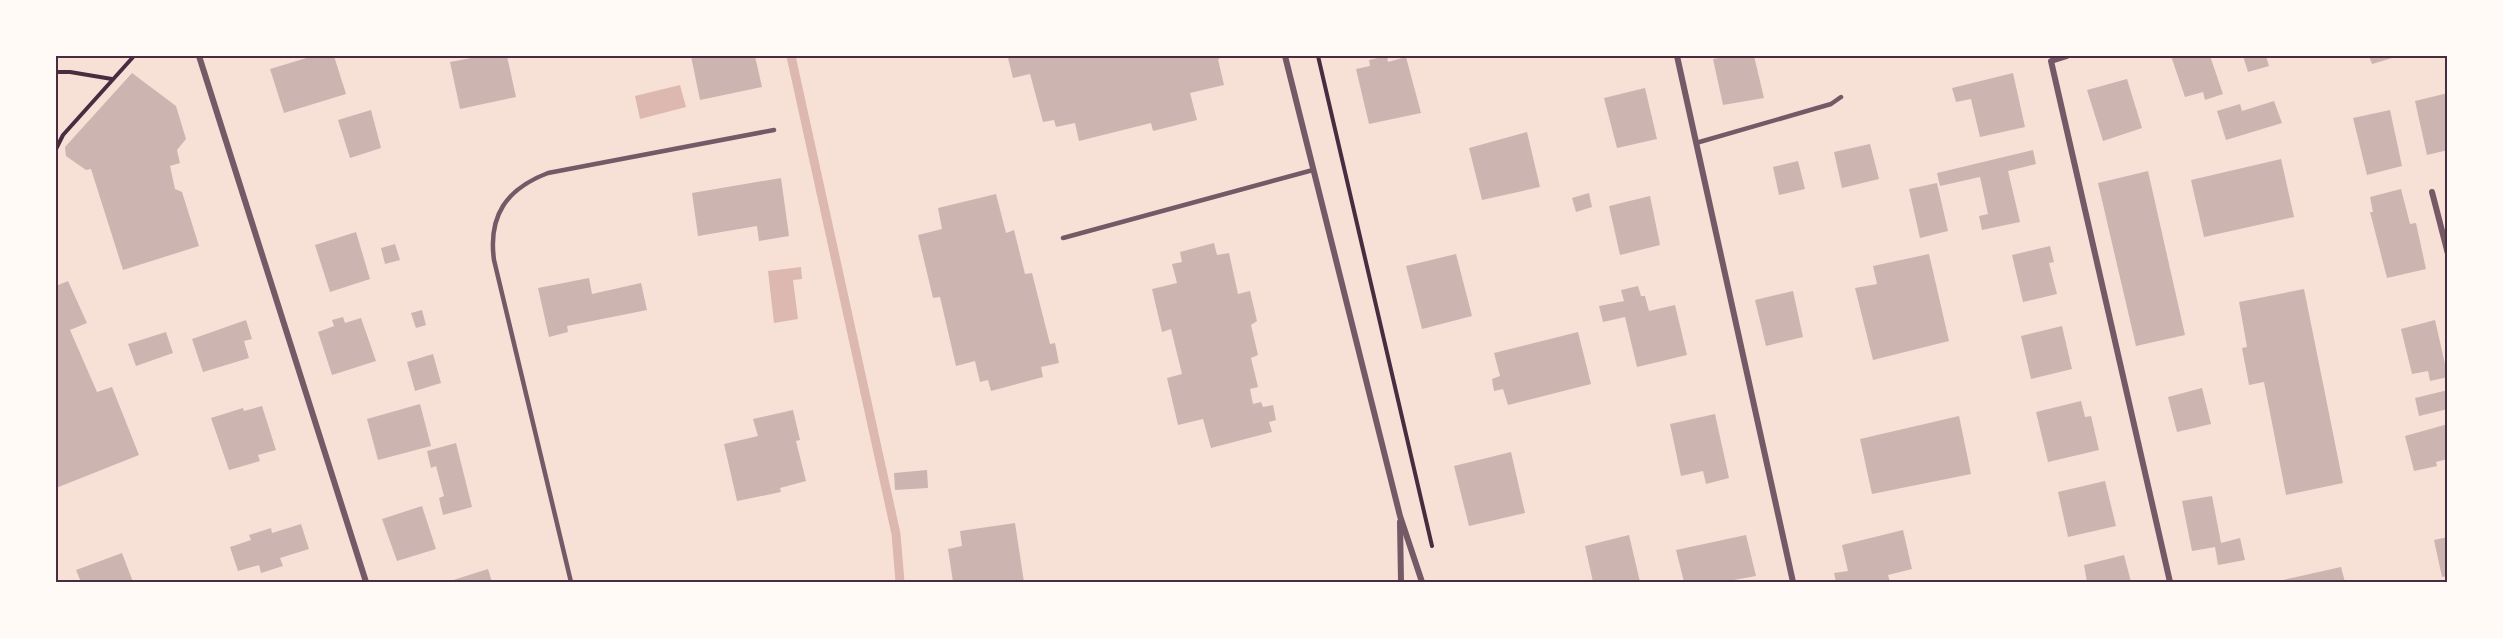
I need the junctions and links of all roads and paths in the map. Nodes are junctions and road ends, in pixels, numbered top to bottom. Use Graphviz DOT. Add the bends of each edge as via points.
graph roads {
  1 [pos="134,56"];
  2 [pos="199,56"];
  3 [pos="1285,56"];
  4 [pos="1318,56"];
  5 [pos="1677,56"];
  6 [pos="2067,56"];
  7 [pos="56,72"];
  8 [pos="113,79"];
  9 [pos="1841,97"];
  10 [pos="774,130"];
  11 [pos="1696,143"];
  12 [pos="56,149"];
  13 [pos="1313,170"];
  14 [pos="2432,192"];
  15 [pos="1063,238"];
  16 [pos="2448,254"];
  17 [pos="1400,516"];
  18 [pos="1433,548"];
  19 [pos="366,582"];
  20 [pos="570,582"];
  21 [pos="1401,582"];
  22 [pos="1422,582"];
  23 [pos="1793,582"];
  24 [pos="2170,582"];
  1 -- 8 [label="path"];
  2 -- 19 [label="street"];
  3 -- 13 [label="street"];
  4 -- 18 [label="path"];
  5 -- 11 [label="street"];
  6 -- 24 [label="street" via="2051,61"];
  7 -- 8 [label="path"];
  8 -- 12 [label="path" via="63,135"];
  9 -- 11 [label="lane" via="1831,104"];
  10 -- 20 [label="lane" via="548,173 520,187 499,211 492,235 494,260"];
  11 -- 23 [label="street"];
  13 -- 15 [label="lane"];
  13 -- 17 [label="street"];
  14 -- 16 [label="street"];
  17 -- 21 [label="street"];
  17 -- 22 [label="street"];
}
